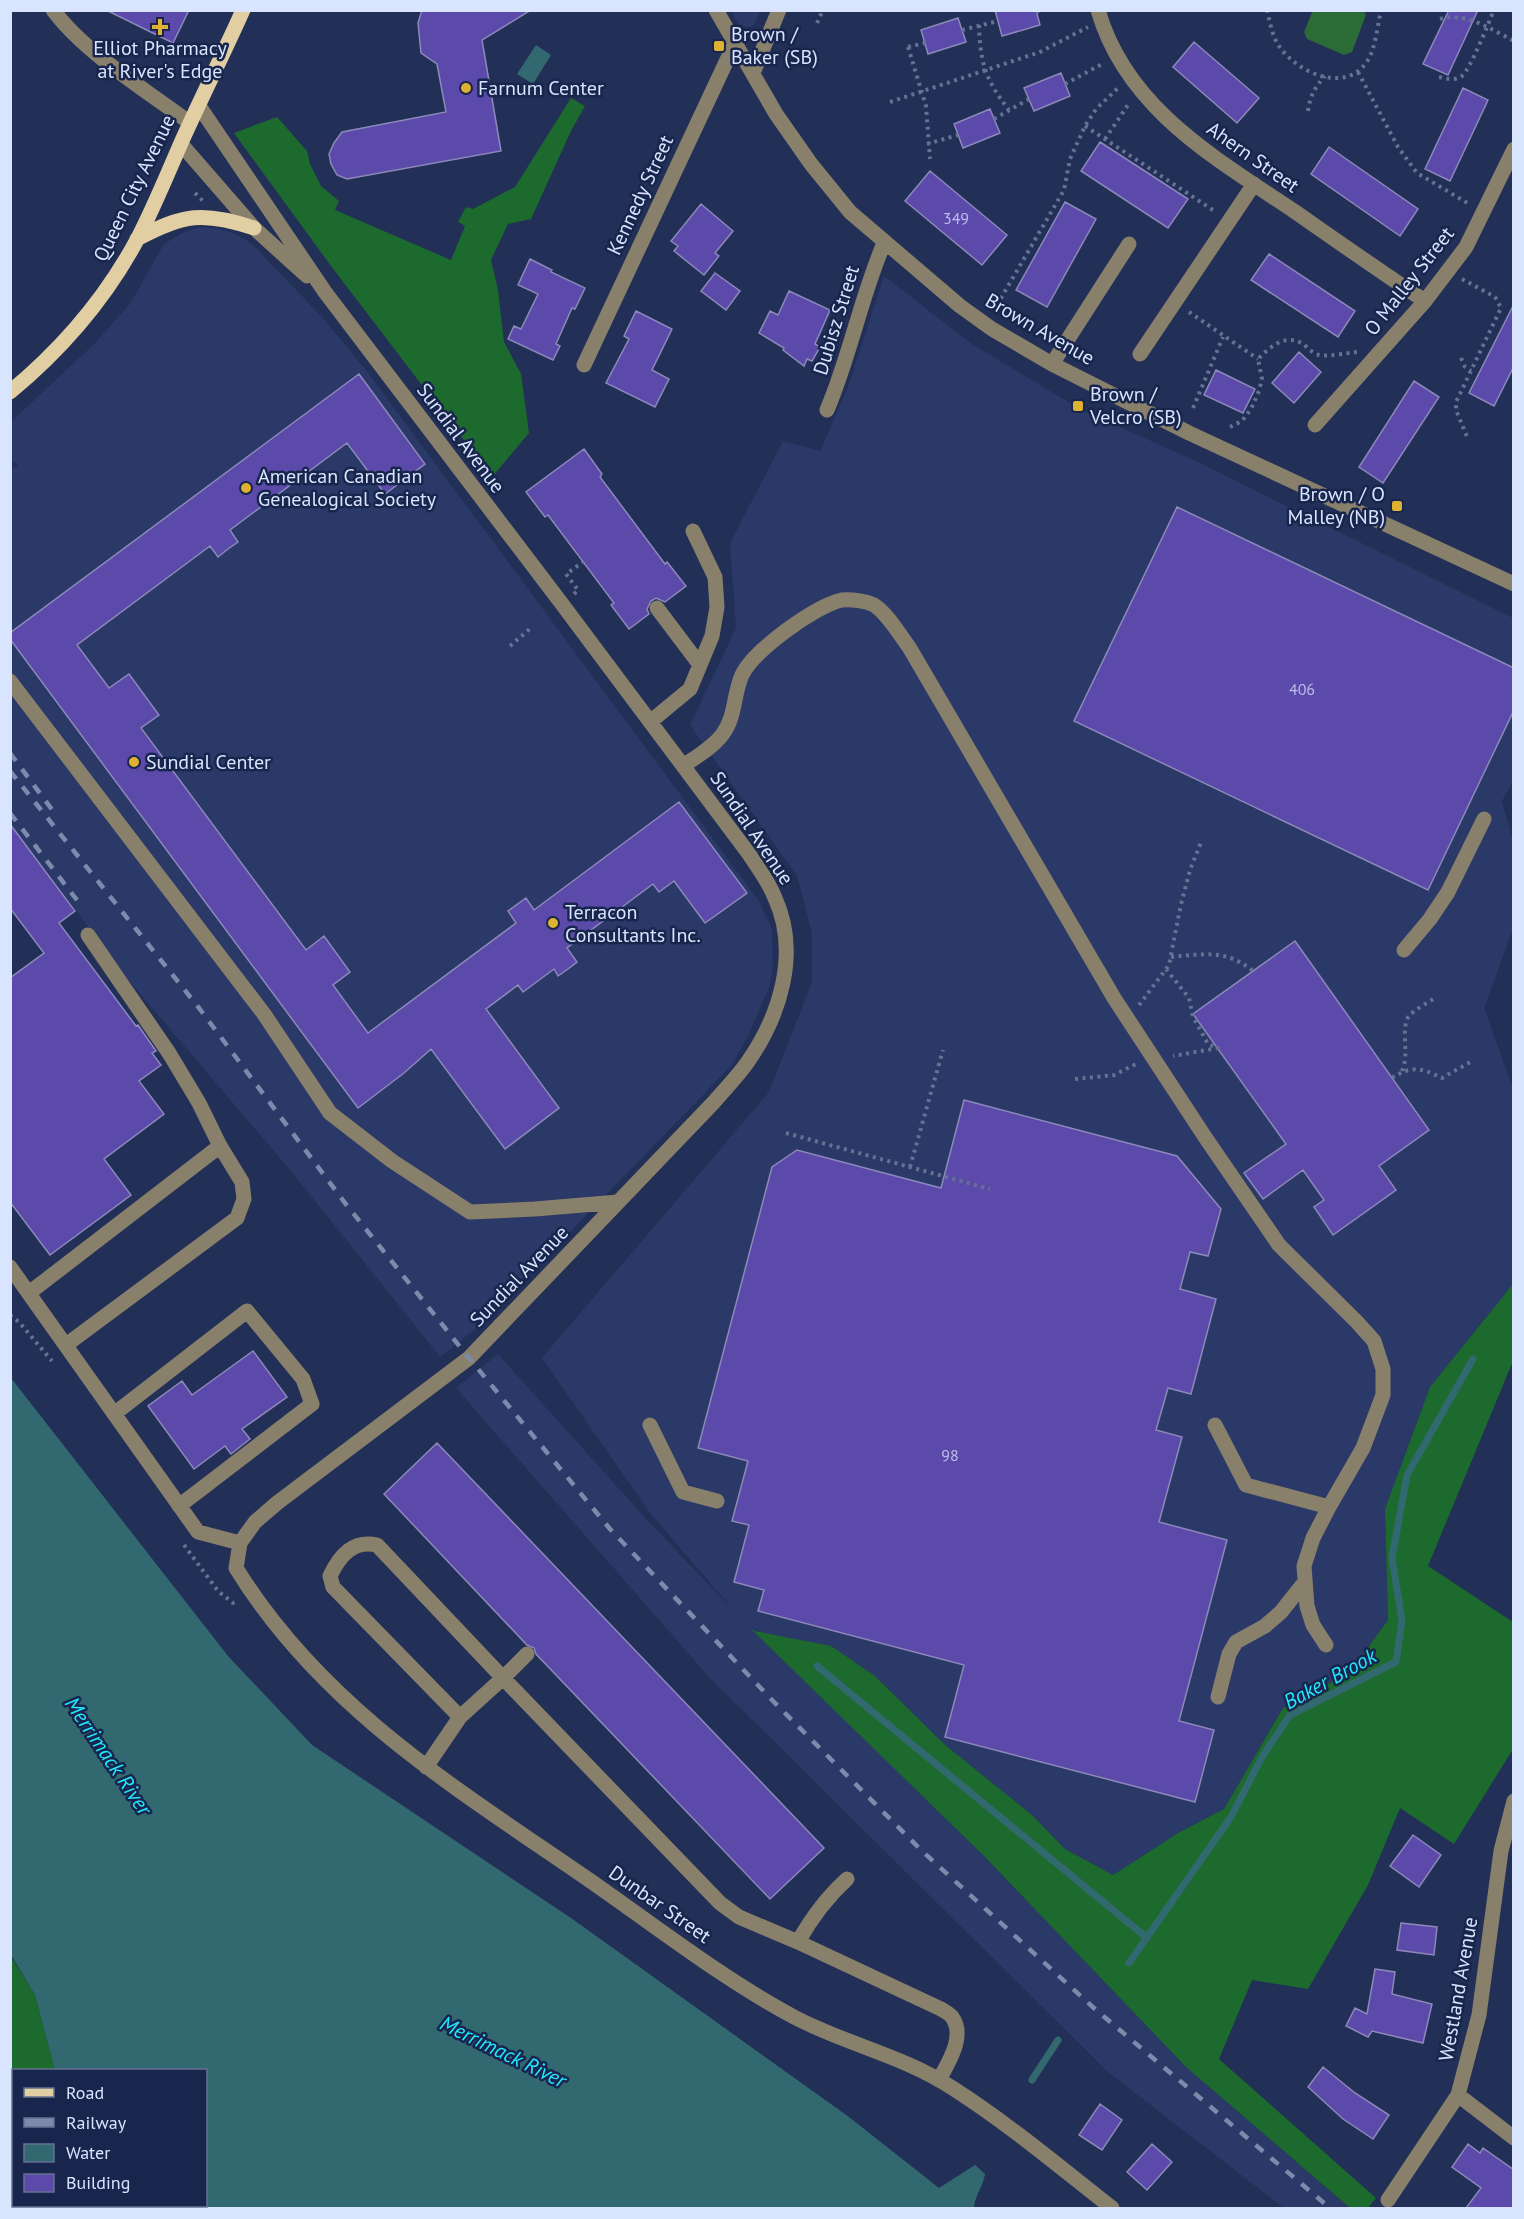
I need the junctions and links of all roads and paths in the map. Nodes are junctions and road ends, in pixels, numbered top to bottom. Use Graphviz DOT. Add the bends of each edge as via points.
graph roads {
  1 [pos="53,10"];
  2 [pos="243,10"];
  3 [pos="716,10"];
  4 [pos="779,10"];
  5 [pos="823,10"];
  6 [pos="1267,10"];
  7 [pos="1381,10"];
  8 [pos="1494,10"];
  9 [pos="1099,15"];
  10 [pos="1440,19"];
  11 [pos="998,21"];
  12 [pos="817,23"];
  13 [pos="979,25"];
  14 [pos="1486,27"];
  15 [pos="962,30"];
  16 [pos="1514,41"];
  17 [pos="735,43"];
  18 [pos="925,43"];
  19 [pos="1118,56"];
  20 [pos="985,71"];
  21 [pos="1358,72"];
  22 [pos="753,73"];
  23 [pos="1325,76"];
  24 [pos="1439,76"];
  25 [pos="1135,82"];
  26 [pos="1065,84"];
  27 [pos="923,93"];
  28 [pos="1029,99"];
  29 [pos="890,102"];
  30 [pos="199,106"];
  31 [pos="1009,110"];
  32 [pos="1308,111"];
  33 [pos="994,119"];
  34 [pos="190,123"];
  35 [pos="1085,126"];
  36 [pos="958,135"];
  37 [pos="1105,139"];
  38 [pos="181,144"];
  39 [pos="929,144"];
  40 [pos="1514,149"];
  41 [pos="930,159"];
  42 [pos="1254,184"];
  43 [pos="1469,205"];
  44 [pos="1229,221"];
  45 [pos="254,228"];
  46 [pos="137,239"];
  47 [pos="884,243"];
  48 [pos="1129,244"];
  49 [pos="1449,271"];
  50 [pos="325,292"];
  51 [pos="1425,301"];
  52 [pos="1175,302"];
  53 [pos="997,305"];
  54 [pos="1223,337"];
  55 [pos="1358,352"];
  56 [pos="1140,354"];
  57 [pos="1461,358"];
  58 [pos="1258,359"];
  59 [pos="1052,364"];
  60 [pos="584,365"];
  61 [pos="1471,371"];
  62 [pos="10,392"];
  63 [pos="1193,408"];
  64 [pos="827,410"];
  65 [pos="1315,425"];
  66 [pos="1230,427"];
  67 [pos="1468,439"];
  68 [pos="693,531"];
  69 [pos="583,562"];
  70 [pos="1514,584"];
  71 [pos="573,595"];
  72 [pos="657,608"];
  73 [pos="532,627"];
  74 [pos="510,646"];
  75 [pos="700,665"];
  76 [pos="10,681"];
  77 [pos="650,722"];
  78 [pos="682,765"];
  79 [pos="1484,819"];
  80 [pos="1202,840"];
  81 [pos="88,935"];
  82 [pos="1404,950"];
  83 [pos="1171,957"];
  84 [pos="1253,971"];
  85 [pos="1436,998"];
  86 [pos="1138,1034"];
  87 [pos="943,1050"];
  88 [pos="1472,1061"];
  89 [pos="1402,1071"];
  90 [pos="1392,1077"];
  91 [pos="786,1133"];
  92 [pos="220,1146"];
  93 [pos="910,1167"];
  94 [pos="990,1189"];
  95 [pos="618,1202"];
  96 [pos="10,1267"];
  97 [pos="29,1293"];
  98 [pos="66,1345"];
  99 [pos="114,1414"];
  100 [pos="650,1425"];
  101 [pos="1215,1425"];
  102 [pos="717,1501"];
  103 [pos="179,1506"];
  104 [pos="1329,1507"];
  105 [pos="240,1543"];
  106 [pos="236,1568"];
  107 [pos="1304,1583"];
  108 [pos="1326,1645"];
  109 [pos="527,1654"];
  110 [pos="503,1678"];
  111 [pos="1218,1697"];
  112 [pos="460,1717"];
  113 [pos="426,1767"];
  114 [pos="1514,1801"];
  115 [pos="847,1879"];
  116 [pos="798,1942"];
  117 [pos="939,2080"];
  118 [pos="1458,2095"];
  119 [pos="1514,2138"];
  120 [pos="1388,2200"];
  121 [pos="1112,2208"];
  1 -- 34 [label="street" via="93,51"];
  2 -- 30 [label="main road, Queen City Avenue"];
  3 -- 17 [label="street, Brown Avenue"];
  4 -- 22 [label="street"];
  5 -- 12 [label="path"];
  6 -- 23 [label="path" via="1278,45 1308,72"];
  7 -- 21 [label="path" via="1369,59"];
  8 -- 14 [label="path"];
  9 -- 19 [label="street, Ahern Street"];
  9 -- 20 [label="path" via="1040,52"];
  10 -- 14 [label="path" via="1455,17"];
  11 -- 13 [label="path"];
  13 -- 15 [label="path"];
  13 -- 20 [label="path"];
  14 -- 16 [label="path"];
  14 -- 24 [label="path" via="1462,76 1451,80"];
  17 -- 22 [label="street, Brown Avenue"];
  17 -- 60 [label="street, Kennedy Street"];
  18 -- 27 [label="path" via="907,47"];
  19 -- 25 [label="street, Ahern Street"];
  19 -- 26 [label="path"];
  20 -- 27 [label="path"];
  20 -- 31 [label="path"];
  21 -- 23 [label="path" via="1335,79"];
  21 -- 43 [label="path" via="1398,147 1417,173"];
  22 -- 47 [label="street, Brown Avenue" via="810,164 850,212"];
  23 -- 32 [label="path" via="1314,88"];
  25 -- 35 [label="path" via="1102,102"];
  25 -- 37 [label="path"];
  25 -- 42 [label="street, Ahern Street" via="1169,122"];
  27 -- 29 [label="path"];
  27 -- 39 [label="path"];
  28 -- 31 [label="path"];
  30 -- 34 [label="main road, Queen City Avenue"];
  30 -- 50 [label="street, Sundial Avenue"];
  31 -- 33 [label="path"];
  34 -- 38 [label="main road, Queen City Avenue"];
  35 -- 37 [label="path"];
  35 -- 53 [label="path" via="1070,159 1064,190"];
  36 -- 39 [label="path"];
  37 -- 44 [label="path"];
  38 -- 45 [label="street, Sundial Avenue"];
  38 -- 46 [label="main road, Queen City Avenue"];
  39 -- 41 [label="path"];
  40 -- 49 [label="street, O Malley Street" via="1466,248"];
  42 -- 44 [label="street"];
  42 -- 51 [label="street, Ahern Street"];
  44 -- 52 [label="street"];
  45 -- 46 [label="main road" via="205,216 163,225"];
  45 -- 50 [label="street, Sundial Avenue"];
  46 -- 62 [label="main road, Queen City Avenue" via="98,301 63,345"];
  47 -- 59 [label="street, Brown Avenue" via="976,317"];
  47 -- 64 [label="street, Dubisz Street"];
  48 -- 59 [label="street"];
  49 -- 51 [label="street, O Malley Street"];
  49 -- 61 [label="path" via="1495,297 1501,308"];
  50 -- 77 [label="street, Sundial Avenue"];
  51 -- 65 [label="street, O Malley Street"];
  52 -- 54 [label="path"];
  52 -- 56 [label="street"];
  54 -- 58 [label="path"];
  54 -- 63 [label="path"];
  55 -- 58 [label="path" via="1318,355 1288,339 1267,349"];
  57 -- 61 [label="path"];
  58 -- 66 [label="path" via="1262,379 1251,409 1242,421"];
  59 -- 70 [label="street, Brown Avenue" via="1189,433"];
  61 -- 67 [label="path" via="1456,402"];
  68 -- 75 [label="street" via="715,577 717,607 712,636"];
  69 -- 71 [label="path" via="566,574 578,590"];
  72 -- 75 [label="street"];
  73 -- 74 [label="path"];
  75 -- 77 [label="street" via="690,689"];
  76 -- 95 [label="street" via="264,1014 330,1113 392,1161 470,1212"];
  77 -- 78 [label="street, Sundial Avenue"];
  78 -- 86 [label="street" via="722,737 731,720 743,673 759,652 831,603 845,600 873,604 909,647"];
  78 -- 95 [label="street, Sundial Avenue" via="749,854 775,897 785,930 786,972 771,1020 746,1064"];
  79 -- 82 [label="street" via="1448,892"];
  80 -- 83 [label="path" via="1184,893"];
  81 -- 92 [label="street" via="169,1053"];
  83 -- 84 [label="path" via="1226,956"];
  83 -- 86 [label="path" via="1160,979 1138,1006"];
  85 -- 89 [label="path" via="1409,1016 1404,1026 1407,1049"];
  86 -- 104 [label="street" via="1279,1245 1374,1341 1383,1369 1383,1395 1363,1448"];
  87 -- 93 [label="path"];
  88 -- 89 [label="path" via="1442,1078 1422,1070"];
  89 -- 90 [label="path"];
  91 -- 93 [label="path"];
  92 -- 97 [label="street"];
  92 -- 98 [label="street" via="242,1182 244,1199 237,1218"];
  93 -- 94 [label="path"];
  95 -- 105 [label="street, Sundial Avenue" via="469,1358 277,1503 255,1522"];
  96 -- 97 [label="street"];
  97 -- 98 [label="street"];
  98 -- 99 [label="street"];
  99 -- 103 [label="street"];
  99 -- 103 [label="street" via="247,1311 303,1379 312,1404"];
  100 -- 102 [label="street" via="683,1492"];
  101 -- 104 [label="street" via="1246,1485"];
  103 -- 105 [label="street" via="198,1532"];
  104 -- 107 [label="street" via="1313,1538 1304,1566"];
  105 -- 106 [label="street, Sundial Avenue"];
  106 -- 113 [label="street, Dunbar Street" via="310,1666 345,1701"];
  107 -- 108 [label="street" via="1313,1625"];
  107 -- 111 [label="street" via="1265,1626 1236,1642"];
  109 -- 110 [label="street"];
  110 -- 112 [label="street"];
  110 -- 112 [label="street" via="377,1545 351,1547 330,1576 333,1587"];
  110 -- 116 [label="street" via="720,1903 739,1917"];
  112 -- 113 [label="street"];
  113 -- 117 [label="street, Dunbar Street" via="772,2004 816,2028"];
  114 -- 118 [label="street, Westland Avenue" via="1501,1851 1479,2015"];
  115 -- 116 [label="street" via="814,1914"];
  116 -- 117 [label="street" via="953,2018 958,2037"];
  117 -- 121 [label="street, Dunbar Street" via="1014,2131"];
  118 -- 119 [label="street"];
  118 -- 120 [label="street, Westland Avenue"];
}
